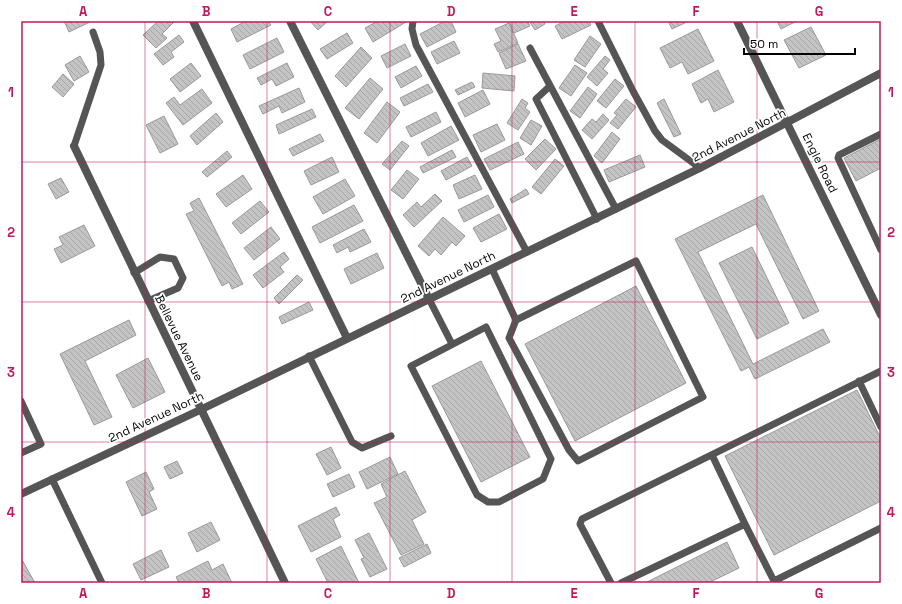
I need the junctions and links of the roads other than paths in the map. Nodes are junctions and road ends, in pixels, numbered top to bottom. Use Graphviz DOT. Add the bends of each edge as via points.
graph roads {
  1 [pos="193,21"];
  2 [pos="290,21"];
  3 [pos="413,21"];
  4 [pos="598,21"];
  5 [pos="738,21"];
  6 [pos="94,32"];
  7 [pos="530,48"];
  8 [pos="881,73"];
  9 [pos="550,86"];
  10 [pos="788,123"];
  11 [pos="881,134"];
  12 [pos="74,146"];
  13 [pos="700,168"];
  14 [pos="616,209"];
  15 [pos="597,219"];
  16 [pos="881,250"];
  17 [pos="527,252"];
  18 [pos="492,269"];
  19 [pos="134,273"];
  20 [pos="429,299"];
  21 [pos="148,301"];
  22 [pos="881,315"];
  23 [pos="516,320"];
  24 [pos="347,338"];
  25 [pos="452,344"];
  26 [pos="309,356"];
  27 [pos="881,371"];
  28 [pos="859,381"];
  29 [pos="21,401"];
  30 [pos="200,410"];
  31 [pos="881,426"];
  32 [pos="391,436"];
  33 [pos="21,453"];
  34 [pos="712,454"];
  35 [pos="52,479"];
  36 [pos="21,494"];
  37 [pos="745,524"];
  38 [pos="881,528"];
  39 [pos="774,582"];
  40 [pos="102,583"];
  41 [pos="285,583"];
  42 [pos="611,583"];
  43 [pos="621,583"];
  1 -- 24 [label="street"];
  2 -- 20 [label="street"];
  3 -- 17 [label="lane" via="416,45"];
  4 -- 13 [label="lane" via="632,91 655,131 662,140"];
  5 -- 10 [label="street, Engle Road"];
  6 -- 12 [label="lane" via="101,65"];
  7 -- 9 [label="lane"];
  8 -- 10 [label="street, 2nd Avenue North"];
  9 -- 14 [label="lane"];
  9 -- 15 [label="lane" via="536,99"];
  10 -- 13 [label="street, 2nd Avenue North"];
  10 -- 22 [label="street, Engle Road"];
  11 -- 16 [label="lane" via="838,158"];
  12 -- 19 [label="street, Bellevue Avenue"];
  13 -- 14 [label="street, 2nd Avenue North"];
  14 -- 15 [label="street, 2nd Avenue North"];
  15 -- 17 [label="street, 2nd Avenue North"];
  17 -- 18 [label="street, 2nd Avenue North"];
  18 -- 20 [label="street, 2nd Avenue North"];
  18 -- 23 [label="lane"];
  19 -- 21 [label="street, Bellevue Avenue"];
  19 -- 21 [label="lane" via="160,257 174,259 181,271 183,278 178,288"];
  20 -- 24 [label="street, 2nd Avenue North"];
  20 -- 25 [label="lane"];
  21 -- 30 [label="street, Bellevue Avenue"];
  23 -- 23 [label="lane" via="636,260 703,398 578,461 569,450 509,338"];
  24 -- 26 [label="street, 2nd Avenue North"];
  25 -- 25 [label="lane" via="486,327 551,459 543,479 500,502 488,502 477,495 411,366"];
  26 -- 30 [label="street, 2nd Avenue North"];
  26 -- 32 [label="lane" via="352,442 362,448"];
  27 -- 28 [label="lane"];
  28 -- 31 [label="lane"];
  28 -- 34 [label="lane"];
  29 -- 33 [label="lane" via="41,444"];
  30 -- 35 [label="street, 2nd Avenue North"];
  30 -- 41 [label="street, Bellevue Avenue"];
  34 -- 37 [label="lane"];
  34 -- 42 [label="lane" via="582,519 580,524"];
  35 -- 36 [label="street, 2nd Avenue North"];
  35 -- 40 [label="lane"];
  37 -- 39 [label="lane"];
  37 -- 43 [label="lane"];
  38 -- 39 [label="lane"];
}
